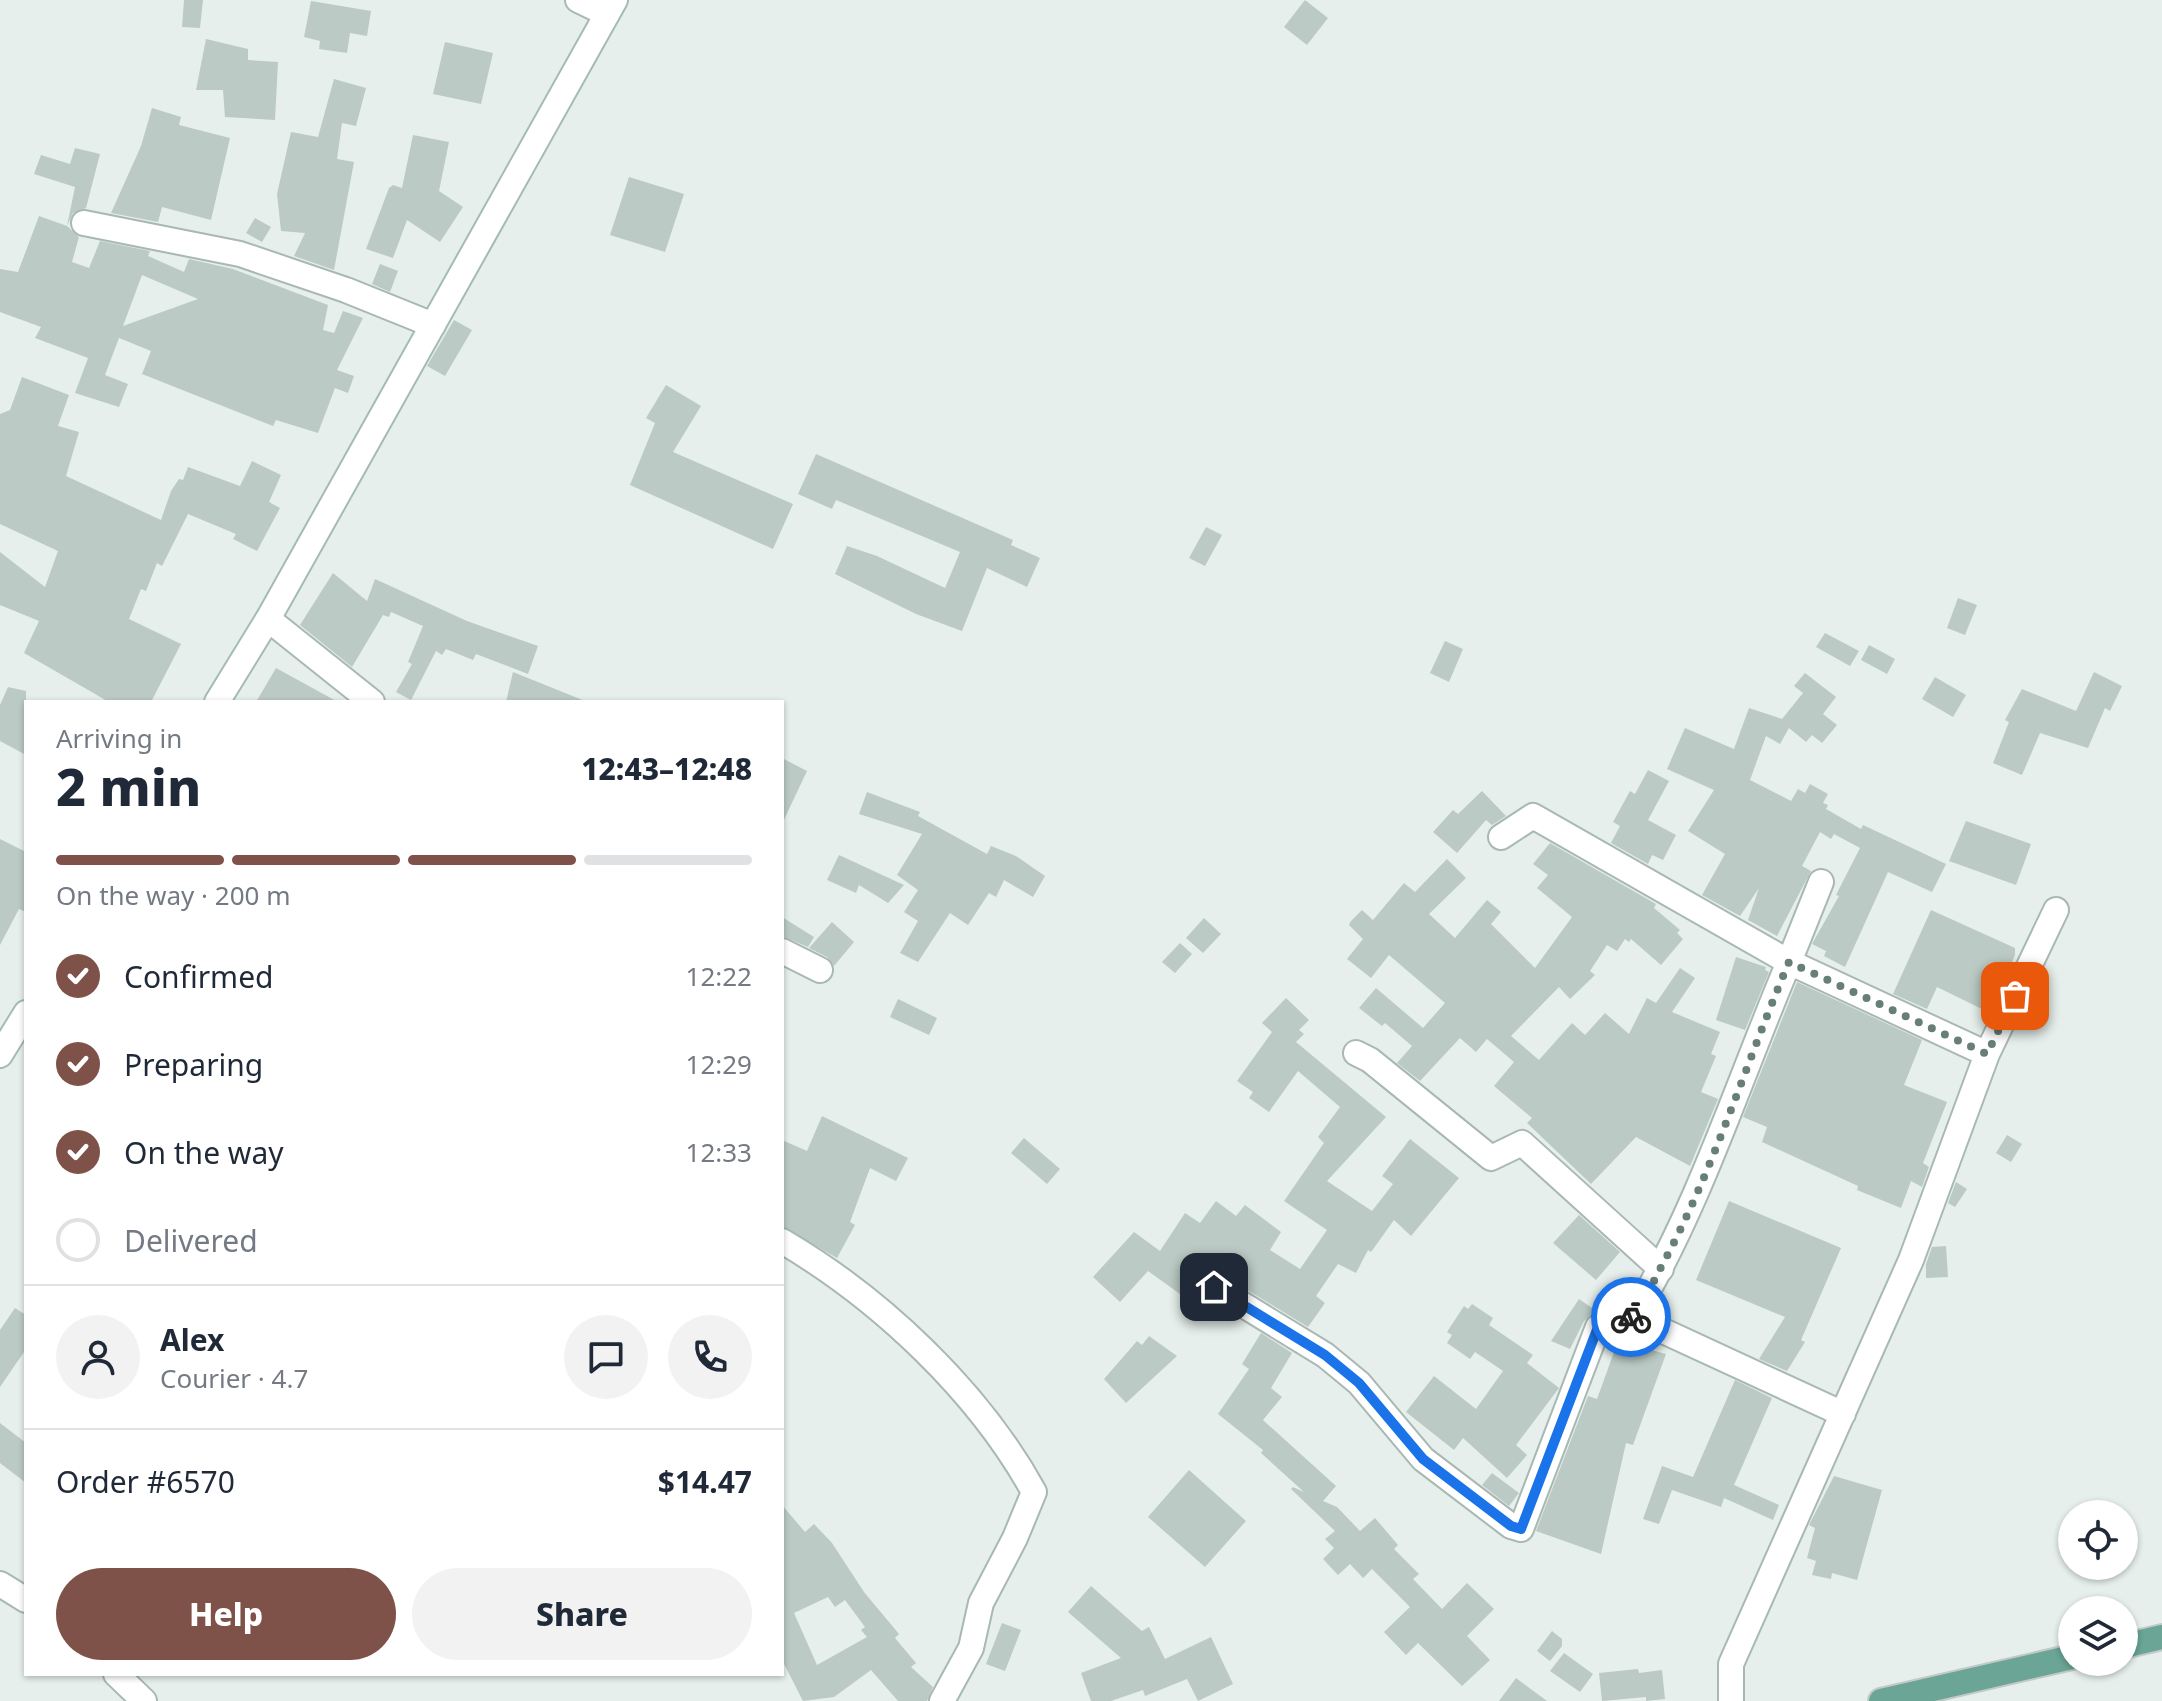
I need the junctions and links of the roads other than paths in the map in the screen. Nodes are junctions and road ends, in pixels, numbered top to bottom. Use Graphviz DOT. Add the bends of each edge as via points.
graph roads {
  1 [pos="578,0"];
  2 [pos="611,7"];
  3 [pos="84,223"];
  4 [pos="433,325"];
  5 [pos="268,619"];
  6 [pos="218,700"];
  7 [pos="369,700"];
  8 [pos="1501,837"];
  9 [pos="1821,882"];
  10 [pos="2056,910"];
  11 [pos="784,952"];
  12 [pos="1789,962"];
  13 [pos="820,970"];
  14 [pos="24,1016"];
  15 [pos="1356,1053"];
  16 [pos="1987,1054"];
  17 [pos="0,1055"];
  18 [pos="784,1242"];
  19 [pos="1661,1269"];
  20 [pos="1214,1287"];
  21 [pos="1633,1317"];
  22 [pos="1843,1414"];
  23 [pos="0,1584"];
  24 [pos="24,1599"];
  25 [pos="2162,1637"];
  26 [pos="2138,1643"];
  27 [pos="2058,1660"];
  28 [pos="118,1676"];
  29 [pos="144,1701"];
  30 [pos="942,1701"];
  31 [pos="1731,1701"];
  32 [pos="1881,1701"];
  1 -- 2 [label="street"];
  2 -- 4 [label="street"];
  3 -- 4 [label="street" via="240,254"];
  4 -- 5 [label="street"];
  5 -- 6 [label="street"];
  5 -- 7 [label="street"];
  8 -- 12 [label="street" via="1533,816"];
  9 -- 12 [label="street"];
  10 -- 16 [label="street"];
  11 -- 13 [label="street"];
  12 -- 16 [label="street"];
  12 -- 19 [label="street" via="1705,1178"];
  14 -- 17 [label="street"];
  15 -- 19 [label="street" via="1491,1158 1522,1143"];
  16 -- 22 [label="street" via="1911,1260"];
  18 -- 30 [label="street" via="877,1309 936,1362 1034,1492 981,1603 971,1648"];
  19 -- 21 [label="street"];
  20 -- 21 [label="street" via="1325,1355 1359,1383 1423,1459 1521,1529 1598,1327 1610,1318"];
  21 -- 22 [label="street"];
  22 -- 31 [label="street" via="1731,1664"];
  23 -- 24 [label="street"];
  25 -- 26 [label="main road"];
  27 -- 32 [label="main road"];
  28 -- 29 [label="street"];
}
